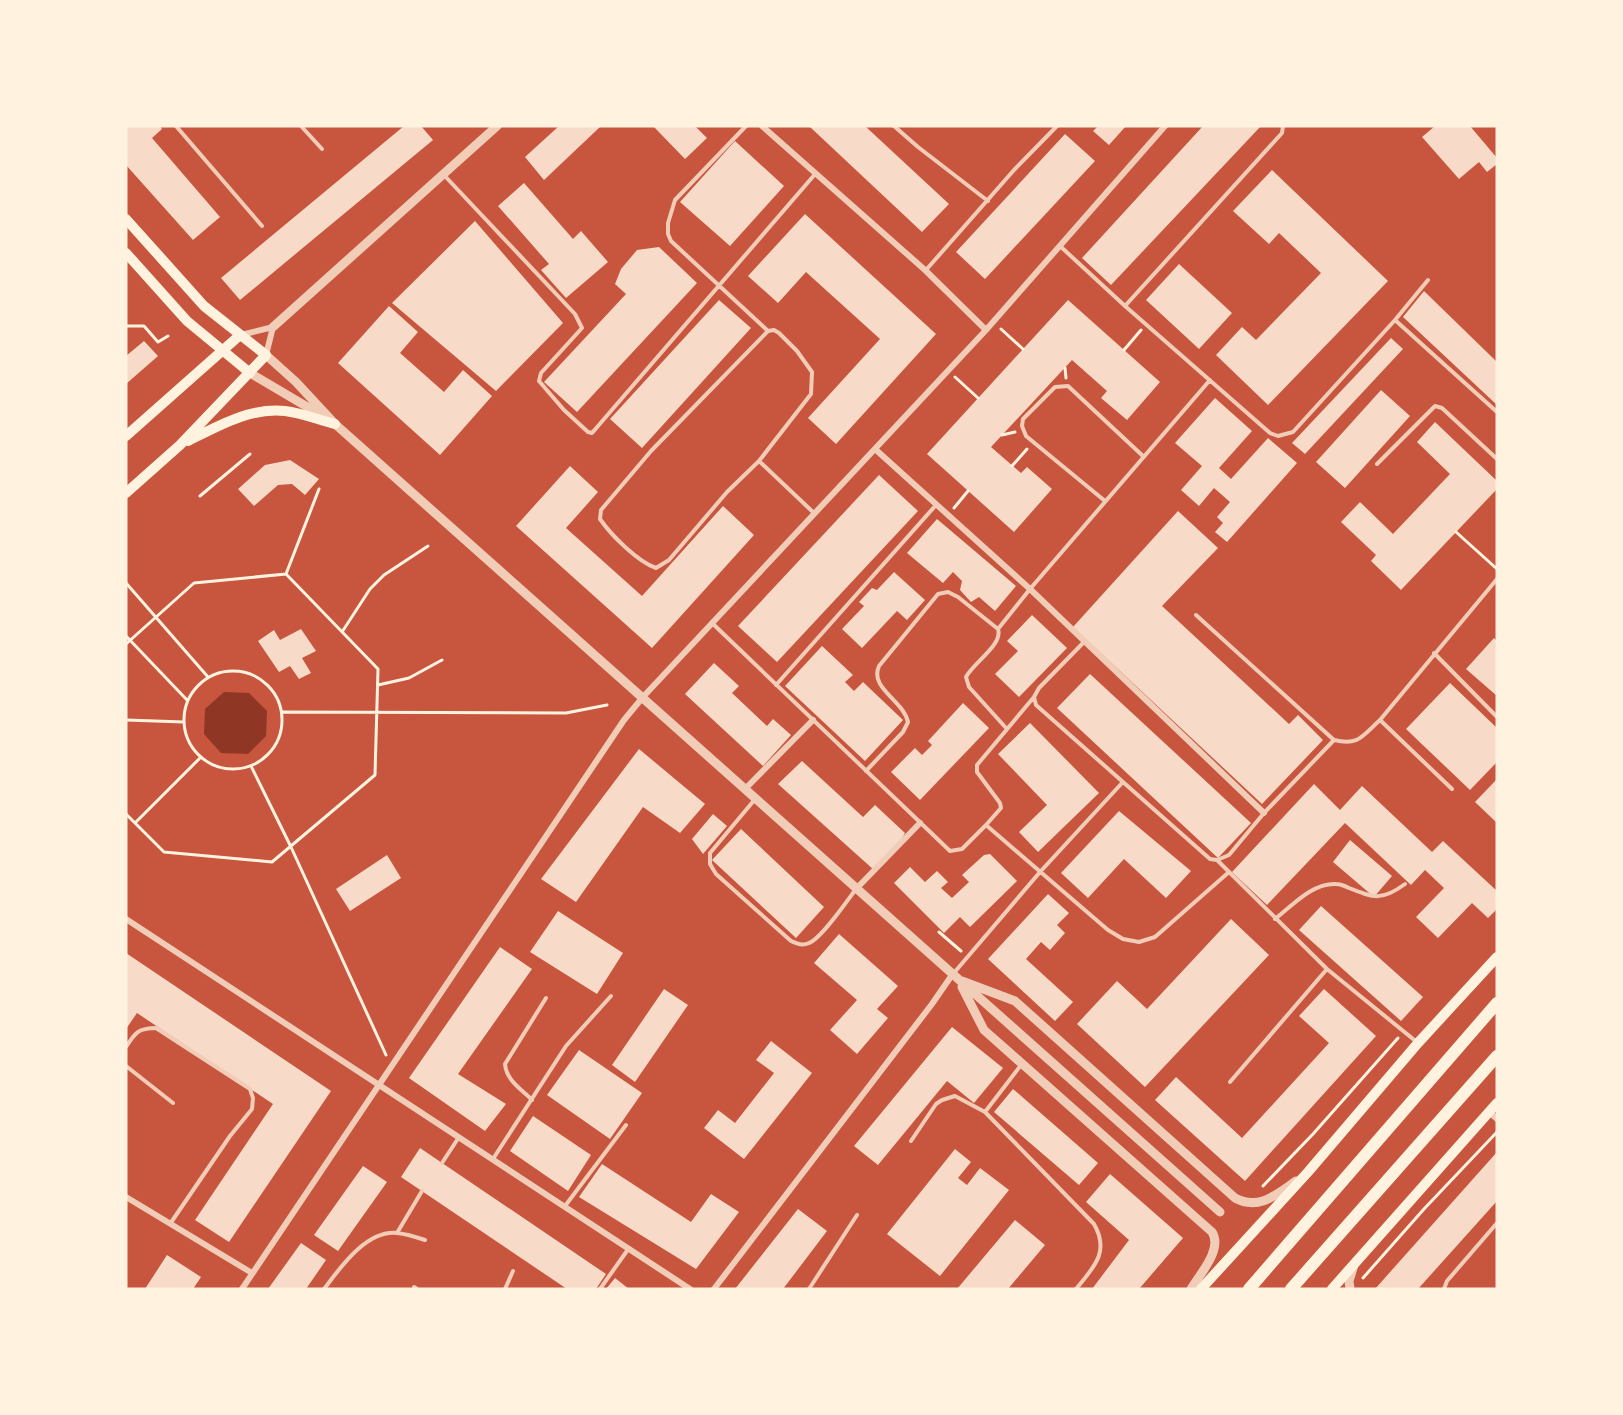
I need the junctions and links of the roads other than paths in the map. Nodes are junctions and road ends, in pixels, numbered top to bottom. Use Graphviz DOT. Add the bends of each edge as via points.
graph roads {
  1 [pos="176,126"];
  2 [pos="301,126"];
  3 [pos="496,126"];
  4 [pos="746,126"];
  5 [pos="762,126"];
  6 [pos="894,126"];
  7 [pos="1057,126"];
  8 [pos="1165,126"];
  9 [pos="1283,126"];
  10 [pos="322,149"];
  11 [pos="443,173"];
  12 [pos="816,173"];
  13 [pos="988,201"];
  14 [pos="126,219"];
  15 [pos="262,226"];
  16 [pos="1060,246"];
  17 [pos="126,253"];
  18 [pos="925,270"];
  19 [pos="1428,280"];
  20 [pos="719,286"];
  21 [pos="1125,306"];
  22 [pos="1395,320"];
  23 [pos="273,327"];
  24 [pos="986,330"];
  25 [pos="768,331"];
  26 [pos="240,335"];
  27 [pos="222,351"];
  28 [pos="266,355"];
  29 [pos="250,373"];
  30 [pos="1210,380"];
  31 [pos="1497,412"];
  32 [pos="335,424"];
  33 [pos="126,436"];
  34 [pos="180,445"];
  35 [pos="875,449"];
  36 [pos="1144,456"];
  37 [pos="1497,459"];
  38 [pos="759,461"];
  39 [pos="1377,465"];
  40 [pos="126,493"];
  41 [pos="1105,501"];
  42 [pos="936,504"];
  43 [pos="815,513"];
  44 [pos="1497,579"];
  45 [pos="1030,589"];
  46 [pos="1196,615"];
  47 [pos="712,623"];
  48 [pos="998,629"];
  49 [pos="1084,642"];
  50 [pos="1434,653"];
  51 [pos="776,685"];
  52 [pos="643,697"];
  53 [pos="1034,697"];
  54 [pos="1497,717"];
  55 [pos="813,720"];
  56 [pos="1380,720"];
  57 [pos="1007,729"];
  58 [pos="1334,740"];
  59 [pos="866,771"];
  60 [pos="1122,783"];
  61 [pos="746,788"];
  62 [pos="1452,789"];
  63 [pos="756,798"];
  64 [pos="1264,813"];
  65 [pos="920,823"];
  66 [pos="986,825"];
  67 [pos="1217,861"];
  68 [pos="1040,872"];
  69 [pos="1228,872"];
  70 [pos="1405,884"];
  71 [pos="856,889"];
  72 [pos="126,919"];
  73 [pos="1275,919"];
  74 [pos="1497,957"];
  75 [pos="1327,969"];
  76 [pos="955,977"];
  77 [pos="611,996"];
  78 [pos="546,998"];
  79 [pos="1497,1003"];
  80 [pos="1418,1043"];
  81 [pos="126,1047"];
  82 [pos="1497,1056"];
  83 [pos="1022,1064"];
  84 [pos="126,1066"];
  85 [pos="1230,1082"];
  86 [pos="379,1084"];
  87 [pos="532,1100"];
  88 [pos="173,1103"];
  89 [pos="1497,1103"];
  90 [pos="986,1112"];
  91 [pos="1493,1115"];
  92 [pos="626,1125"];
  93 [pos="459,1137"];
  94 [pos="911,1141"];
  95 [pos="492,1160"];
  96 [pos="442,1163"];
  97 [pos="1308,1172"];
  98 [pos="422,1191"];
  99 [pos="126,1197"];
  100 [pos="565,1206"];
  101 [pos="1220,1212"];
  102 [pos="857,1215"];
  103 [pos="1497,1223"];
  104 [pos="170,1224"];
  105 [pos="397,1233"];
  106 [pos="425,1240"];
  107 [pos="629,1248"];
  108 [pos="1356,1261"];
  109 [pos="513,1271"];
  110 [pos="252,1273"];
  111 [pos="242,1289"];
  112 [pos="324,1289"];
  113 [pos="505,1289"];
  114 [pos="600,1289"];
  115 [pos="690,1289"];
  116 [pos="714,1289"];
  117 [pos="809,1289"];
  118 [pos="1076,1289"];
  119 [pos="1191,1289"];
  120 [pos="1201,1289"];
  121 [pos="1249,1289"];
  122 [pos="1292,1289"];
  123 [pos="1332,1289"];
  124 [pos="1350,1289"];
  125 [pos="1444,1289"];
  1 -- 15 [label="lane"];
  2 -- 10 [label="lane"];
  3 -- 11 [label="street"];
  4 -- 20 [label="lane" via="675,200 668,223 671,241"];
  5 -- 12 [label="street"];
  6 -- 13 [label="lane"];
  7 -- 13 [label="lane"];
  8 -- 16 [label="street"];
  9 -- 21 [label="lane" via="1282,133"];
  11 -- 20 [label="lane" via="580,321 582,328 539,381 589,433"];
  11 -- 23 [label="street"];
  12 -- 18 [label="street"];
  12 -- 20 [label="lane"];
  13 -- 18 [label="lane"];
  14 -- 26 [label="main road" via="204,306"];
  16 -- 21 [label="lane"];
  16 -- 24 [label="street"];
  17 -- 27 [label="main road" via="187,321"];
  18 -- 24 [label="street"];
  19 -- 22 [label="lane"];
  20 -- 25 [label="lane"];
  21 -- 30 [label="lane"];
  22 -- 30 [label="lane" via="1300,425 1285,435 1270,433"];
  22 -- 31 [label="lane"];
  23 -- 26 [label="street"];
  23 -- 28 [label="street"];
  24 -- 35 [label="street"];
  25 -- 38 [label="lane" via="779,333 796,351 812,372 812,382 810,394"];
  25 -- 38 [label="lane" via="651,452 601,510 600,519 645,565 656,568 669,560"];
  26 -- 27 [label="main road"];
  26 -- 28 [label="main road"];
  27 -- 29 [label="main road"];
  27 -- 33 [label="main road"];
  28 -- 29 [label="main road"];
  28 -- 32 [label="street"];
  29 -- 32 [label="street"];
  29 -- 34 [label="main road"];
  30 -- 36 [label="lane"];
  32 -- 34 [label="main road" via="287,411 260,412 237,418"];
  32 -- 52 [label="street"];
  34 -- 40 [label="main road"];
  35 -- 42 [label="street"];
  35 -- 43 [label="street"];
  36 -- 41 [label="lane"];
  36 -- 41 [label="lane" via="1067,386 1055,387 1023,419 1026,436"];
  37 -- 39 [label="lane" via="1436,406"];
  38 -- 43 [label="lane"];
  41 -- 45 [label="lane"];
  42 -- 45 [label="street"];
  42 -- 51 [label="lane"];
  43 -- 47 [label="street"];
  44 -- 50 [label="lane"];
  45 -- 48 [label="lane"];
  45 -- 49 [label="street"];
  46 -- 58 [label="lane"];
  47 -- 51 [label="lane"];
  47 -- 52 [label="street"];
  48 -- 57 [label="lane" via="997,642 966,677 969,687"];
  48 -- 59 [label="lane" via="958,597 948,592 938,594 876,673 877,681 906,713 908,722"];
  49 -- 53 [label="lane"];
  49 -- 64 [label="street"];
  50 -- 54 [label="lane"];
  50 -- 56 [label="lane"];
  51 -- 55 [label="lane"];
  52 -- 61 [label="street"];
  52 -- 86 [label="street"];
  53 -- 57 [label="lane"];
  53 -- 60 [label="lane" via="1044,713"];
  55 -- 59 [label="lane"];
  55 -- 61 [label="street"];
  56 -- 58 [label="lane" via="1348,744"];
  56 -- 62 [label="lane"];
  57 -- 66 [label="lane" via="976,765 1000,803"];
  58 -- 64 [label="lane"];
  59 -- 65 [label="lane"];
  60 -- 67 [label="lane"];
  60 -- 68 [label="lane"];
  61 -- 63 [label="street"];
  63 -- 71 [label="street"];
  63 -- 71 [label="lane" via="710,853 710,864 716,874 791,941 801,945 812,943"];
  64 -- 67 [label="lane" via="1229,855"];
  65 -- 66 [label="lane" via="950,852 962,849"];
  65 -- 71 [label="street"];
  66 -- 68 [label="lane"];
  67 -- 69 [label="lane"];
  68 -- 69 [label="lane" via="1108,930 1139,942 1155,937"];
  68 -- 76 [label="lane"];
  69 -- 73 [label="lane"];
  70 -- 73 [label="lane" via="1384,897 1371,897 1338,883 1328,885 1310,891"];
  71 -- 76 [label="street"];
  72 -- 86 [label="street"];
  73 -- 75 [label="lane"];
  74 -- 80 [label="main road"];
  75 -- 80 [label="lane"];
  75 -- 85 [label="lane"];
  76 -- 83 [label="street" via="984,1030"];
  76 -- 97 [label="street" via="1015,1001 1240,1201 1252,1204 1272,1198"];
  76 -- 101 [label="street"];
  76 -- 116 [label="street"];
  77 -- 87 [label="lane" via="566,1046"];
  78 -- 87 [label="lane" via="505,1064 510,1079"];
  79 -- 121 [label="highway"];
  80 -- 97 [label="main road"];
  81 -- 104 [label="lane" via="135,1034 145,1028 156,1028 250,1089 253,1098 252,1109"];
  82 -- 122 [label="highway"];
  83 -- 90 [label="lane"];
  83 -- 119 [label="street" via="1212,1232 1216,1245"];
  84 -- 88 [label="lane"];
  86 -- 93 [label="street"];
  86 -- 110 [label="street"];
  87 -- 95 [label="lane"];
  89 -- 91 [label="main road"];
  90 -- 94 [label="lane" via="956,1096 942,1100"];
  90 -- 118 [label="lane" via="1099,1233 1097,1263"];
  91 -- 108 [label="main road"];
  92 -- 100 [label="lane"];
  93 -- 95 [label="street"];
  93 -- 96 [label="lane"];
  95 -- 100 [label="street"];
  97 -- 120 [label="main road"];
  98 -- 105 [label="lane"];
  99 -- 104 [label="street"];
  100 -- 107 [label="street"];
  102 -- 117 [label="lane"];
  103 -- 125 [label="lane"];
  104 -- 110 [label="street"];
  105 -- 106 [label="lane"];
  105 -- 112 [label="lane" via="387,1233 352,1253"];
  107 -- 114 [label="lane"];
  107 -- 115 [label="street"];
  108 -- 123 [label="main road"];
  108 -- 124 [label="street"];
  109 -- 113 [label="lane"];
  110 -- 111 [label="street"];
}
